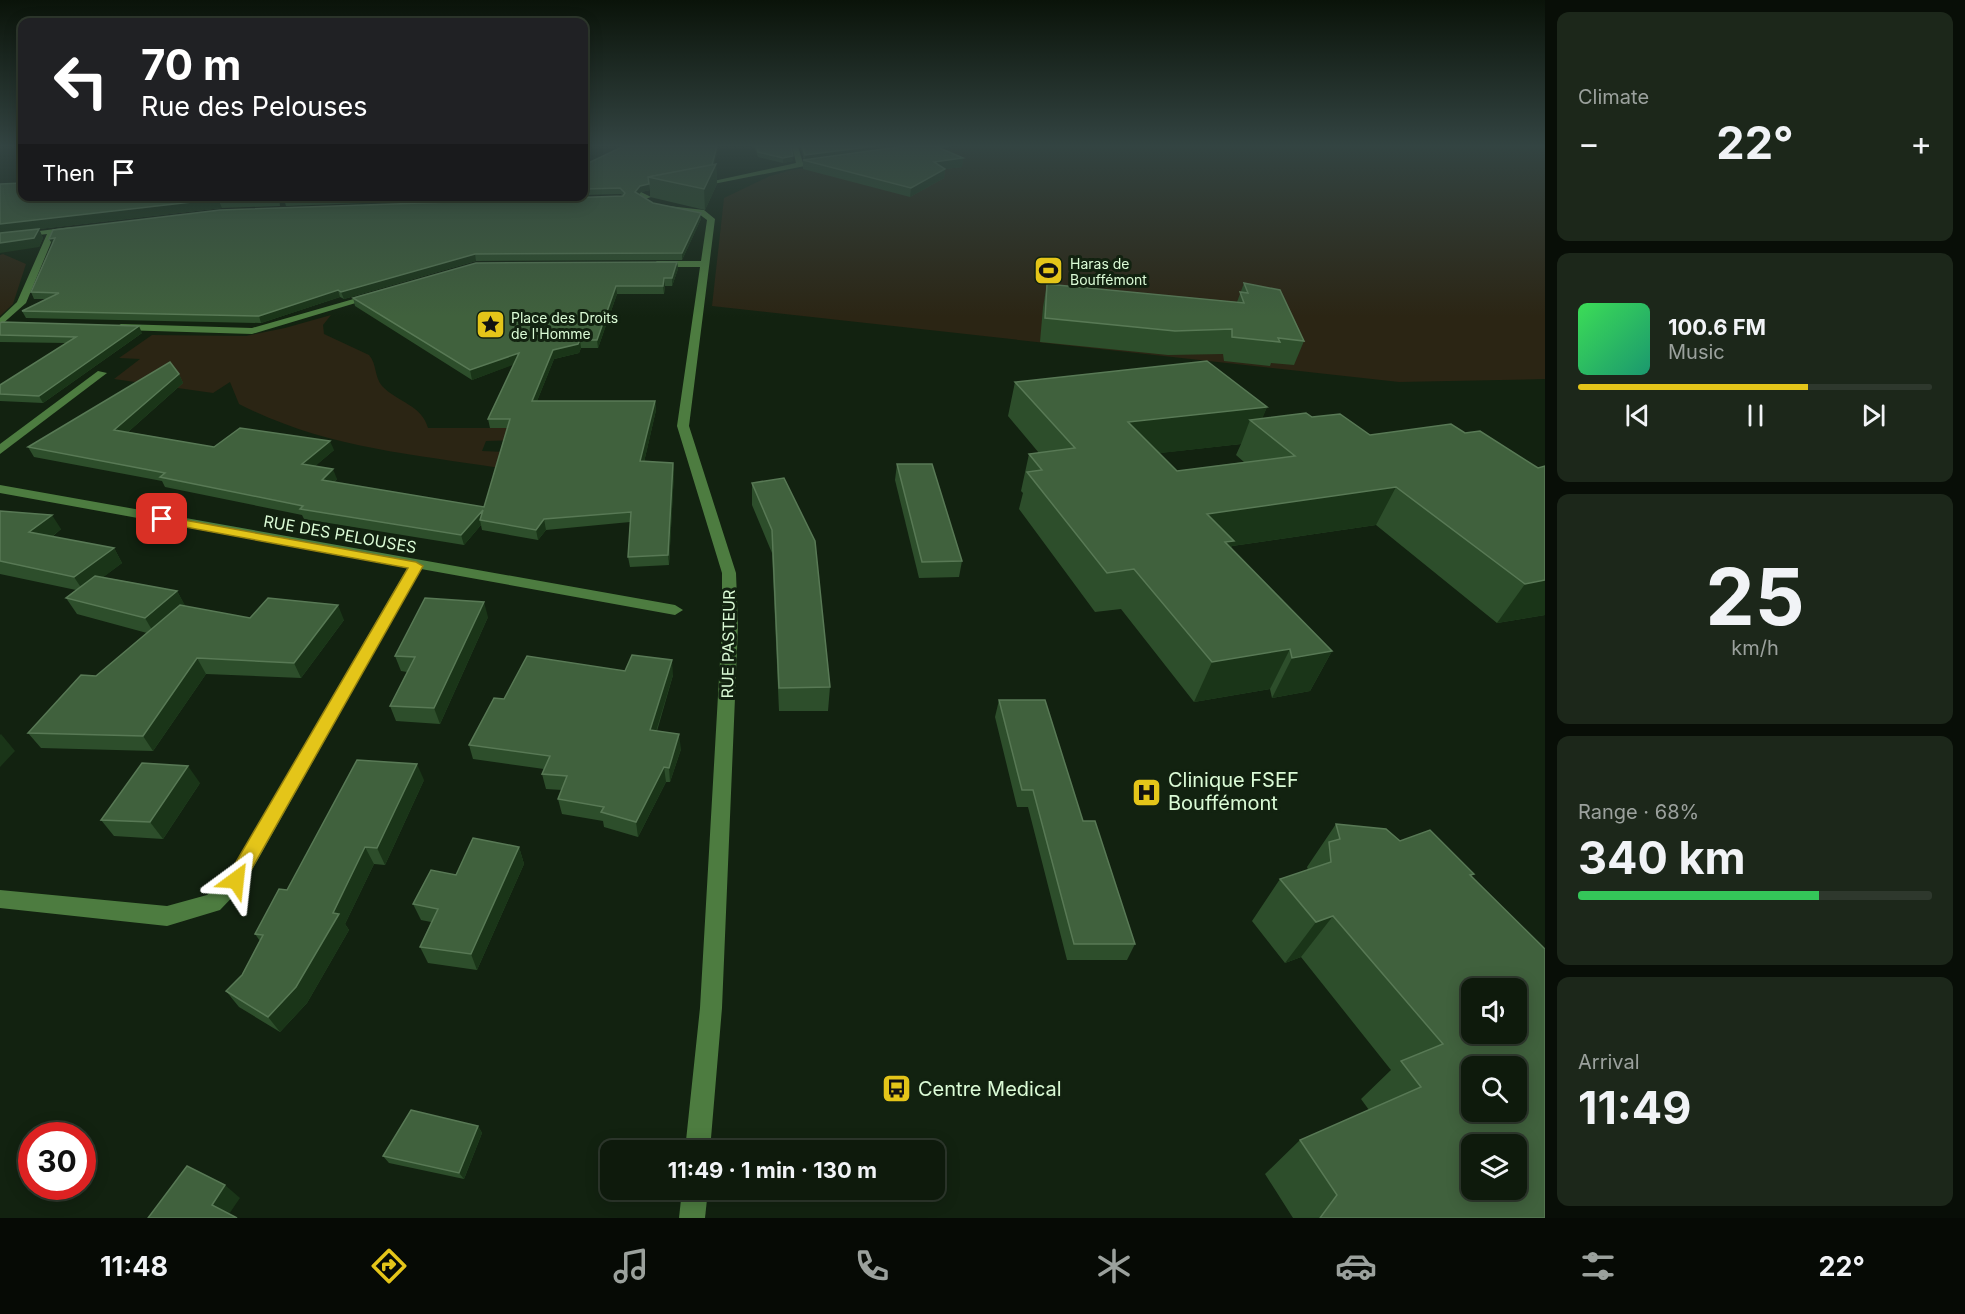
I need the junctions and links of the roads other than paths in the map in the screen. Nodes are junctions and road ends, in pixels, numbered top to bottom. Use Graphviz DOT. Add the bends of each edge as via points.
graph roads {
  1 [pos="652,203"];
  2 [pos="83,228"];
  3 [pos="52,232"];
  4 [pos="0,238"];
  5 [pos="644,264"];
  6 [pos="705,264"];
  7 [pos="388,291"];
  8 [pos="0,323"];
  9 [pos="19,324"];
  10 [pos="112,327"];
  11 [pos="102,373"];
  12 [pos="0,450"];
  13 [pos="0,489"];
  14 [pos="416,566"];
  15 [pos="675,610"];
  16 [pos="0,898"];
  17 [pos="699,1140"];
  18 [pos="694,1200"];
  19 [pos="692,1218"];
  1 -- 6 [label="street, RUE PASTEUR" via="710,217"];
  2 -- 3 [label="street"];
  3 -- 4 [label="street"];
  3 -- 8 [label="street" via="21,303"];
  5 -- 6 [label="street"];
  6 -- 17 [label="street, RUE PASTEUR" via="682,426 729,573 730,626 711,1008"];
  7 -- 10 [label="street" via="252,331"];
  8 -- 9 [label="street"];
  11 -- 12 [label="street"];
  13 -- 14 [label="street, RUE DES PELOUSES"];
  14 -- 15 [label="street, RUE DES PELOUSES"];
  14 -- 16 [label="street" via="236,880 213,903 168,916"];
  18 -- 19 [label="street"];
}
